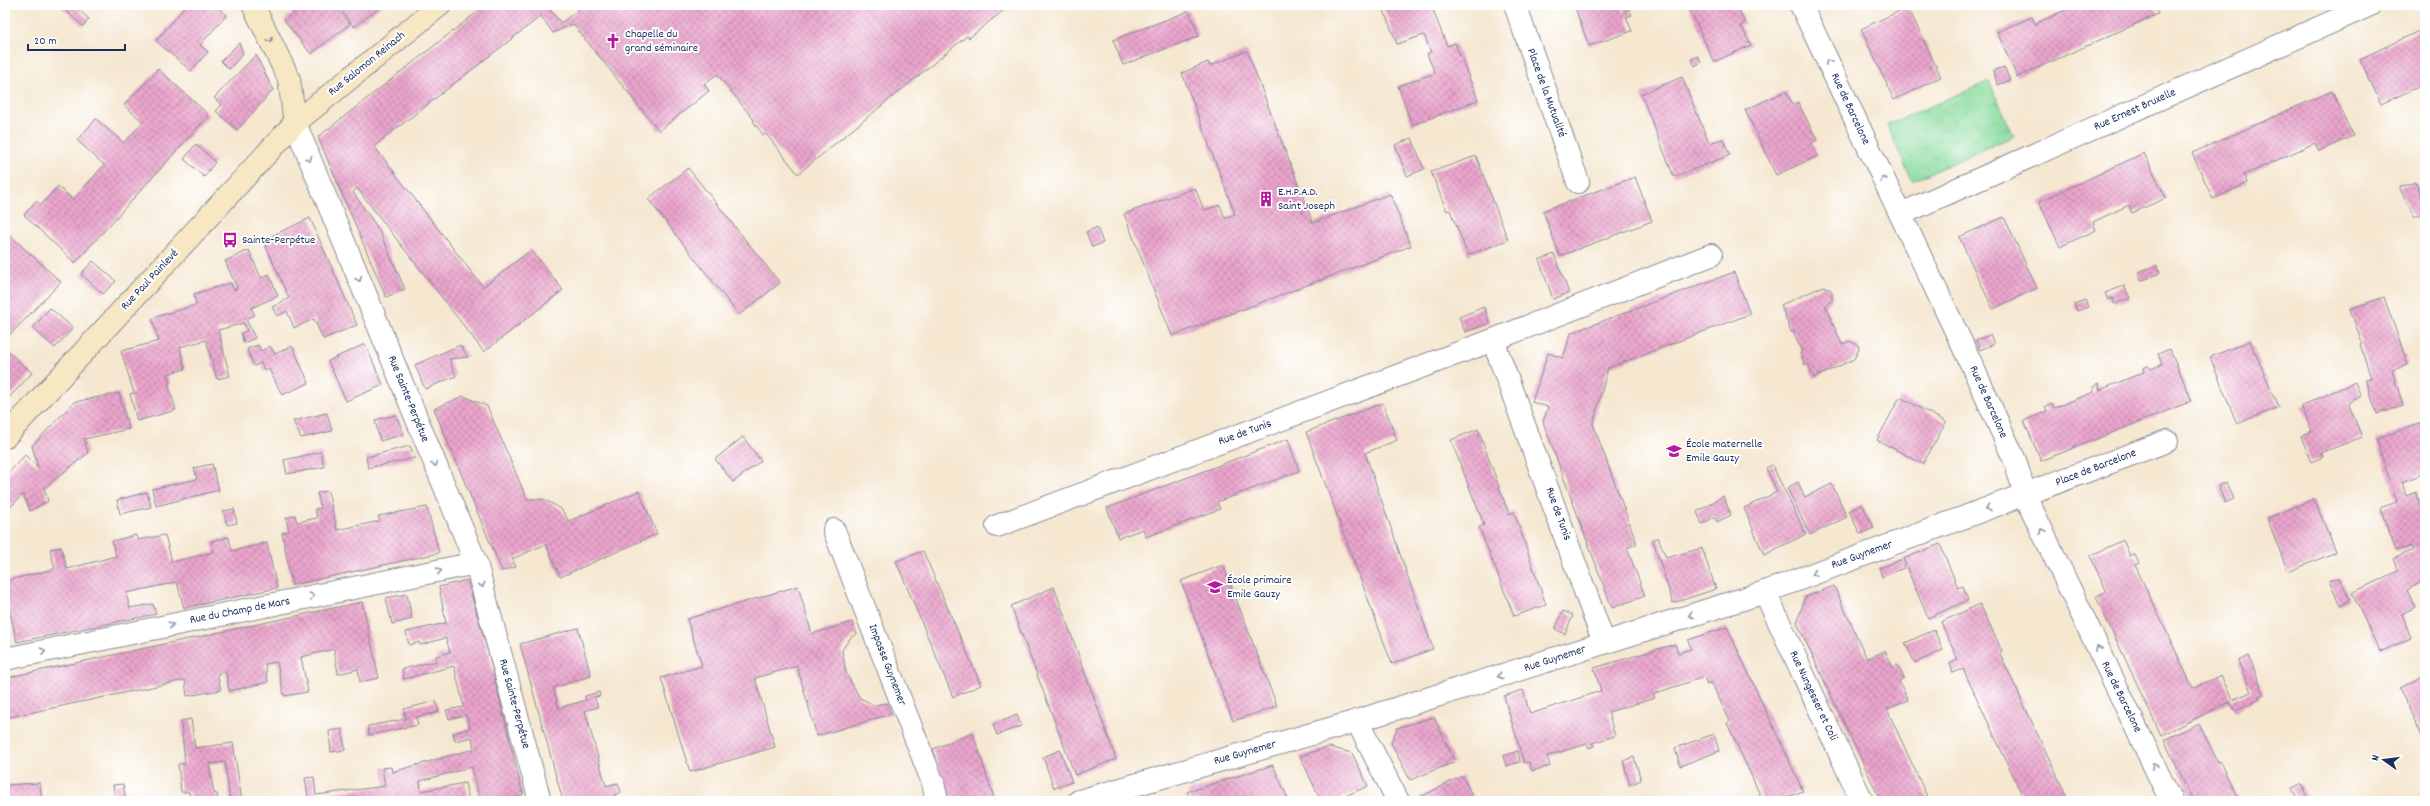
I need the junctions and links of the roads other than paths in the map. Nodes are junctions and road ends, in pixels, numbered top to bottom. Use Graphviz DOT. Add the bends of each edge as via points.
graph roads {
  1 [pos="253,5"];
  2 [pos="440,5"];
  3 [pos="1515,5"];
  4 [pos="1801,5"];
  5 [pos="2370,5"];
  6 [pos="295,123"];
  7 [pos="1578,182"];
  8 [pos="1901,214"];
  9 [pos="1711,255"];
  10 [pos="1493,340"];
  11 [pos="5,437"];
  12 [pos="2167,441"];
  13 [pos="2025,495"];
  14 [pos="997,526"];
  15 [pos="834,530"];
  16 [pos="476,563"];
  17 [pos="1765,592"];
  18 [pos="1604,643"];
  19 [pos="5,658"];
  20 [pos="1358,721"];
  21 [pos="540,801"];
  22 [pos="937,801"];
  23 [pos="1079,801"];
  24 [pos="1398,801"];
  25 [pos="1862,801"];
  26 [pos="2171,801"];
  1 -- 6 [label="street, Rue Sainte-Perpétue, one-way" via="289,79"];
  2 -- 6 [label="street, Rue Salomon Reinach"];
  3 -- 7 [label="street, Place de la Mutualité"];
  8 -- 4 [label="street, Rue de Barcelone, one-way"];
  5 -- 8 [label="street, Rue Ernest Bruxelle"];
  6 -- 11 [label="street, Rue Paul Painlevé"];
  6 -- 16 [label="street, Rue Sainte-Perpétue, one-way"];
  8 -- 13 [label="street, Rue de Barcelone" via="2013,456"];
  9 -- 10 [label="street, Rue de Tunis"];
  10 -- 14 [label="street, Rue de Tunis"];
  10 -- 18 [label="street, Rue de Tunis"];
  12 -- 13 [label="street, Place de Barcelone"];
  13 -- 17 [label="street, Rue Guynemer, one-way"];
  26 -- 13 [label="street, Rue de Barcelone, one-way"];
  15 -- 22 [label="street, Impasse Guynemer" via="933,782"];
  19 -- 16 [label="street, Rue du Champ de Mars, one-way"];
  16 -- 21 [label="street, Rue Sainte-Perpétue, one-way"];
  17 -- 18 [label="street, Rue Guynemer, one-way"];
  17 -- 25 [label="street, Rue Nungesser et Coli"];
  18 -- 20 [label="street, Rue Guynemer, one-way"];
  20 -- 23 [label="street, Rue Guynemer"];
  20 -- 24 [label="street"];
}
